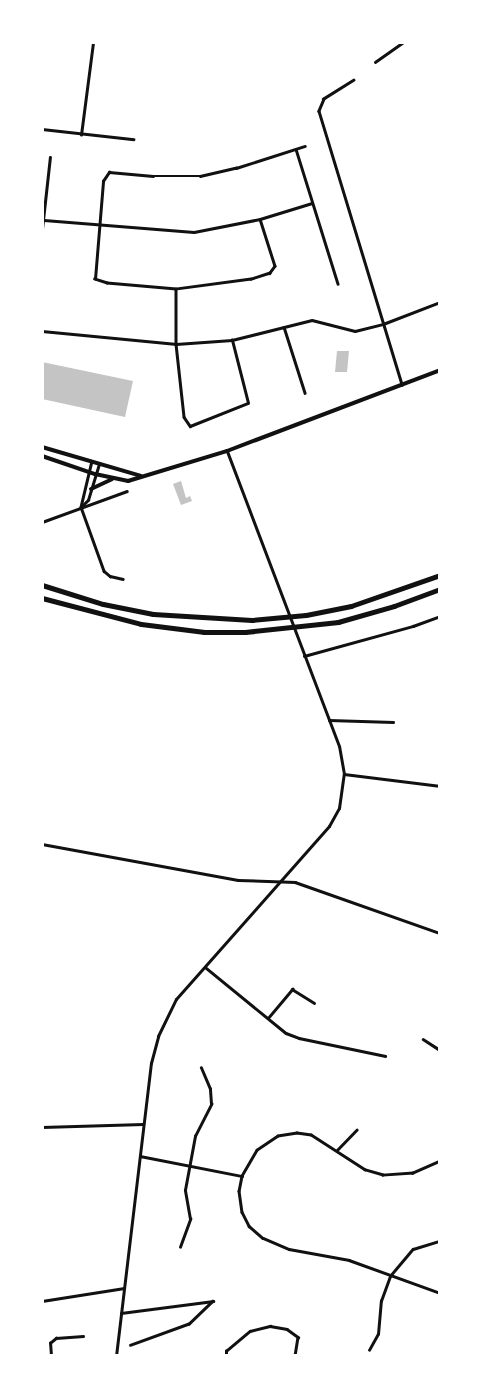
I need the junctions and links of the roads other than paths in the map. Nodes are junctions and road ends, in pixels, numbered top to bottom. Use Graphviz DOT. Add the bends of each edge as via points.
graph roads {
  1 [pos="93,42"];
  2 [pos="404,42"];
  3 [pos="375,62"];
  4 [pos="354,80"];
  5 [pos="42,130"];
  6 [pos="81,134"];
  7 [pos="134,138"];
  8 [pos="305,146"];
  9 [pos="296,149"];
  10 [pos="50,157"];
  11 [pos="312,203"];
  12 [pos="260,219"];
  13 [pos="44,220"];
  14 [pos="98,226"];
  15 [pos="42,229"];
  16 [pos="338,284"];
  17 [pos="176,289"];
  18 [pos="440,302"];
  19 [pos="384,324"];
  20 [pos="284,327"];
  21 [pos="42,331"];
  22 [pos="232,340"];
  23 [pos="176,344"];
  24 [pos="440,370"];
  25 [pos="402,385"];
  26 [pos="305,393"];
  27 [pos="42,446"];
  28 [pos="227,451"];
  29 [pos="42,456"];
  30 [pos="92,462"];
  31 [pos="100,464"];
  32 [pos="89,472"];
  33 [pos="95,474"];
  34 [pos="141,476"];
  35 [pos="112,479"];
  36 [pos="91,490"];
  37 [pos="127,491"];
  38 [pos="81,507"];
  39 [pos="42,522"];
  40 [pos="440,575"];
  41 [pos="123,578"];
  42 [pos="42,585"];
  43 [pos="440,588"];
  44 [pos="42,598"];
  45 [pos="440,616"];
  46 [pos="289,617"];
  47 [pos="304,656"];
  48 [pos="329,720"];
  49 [pos="393,722"];
  50 [pos="344,774"];
  51 [pos="440,786"];
  52 [pos="42,844"];
  53 [pos="283,881"];
  54 [pos="440,933"];
  55 [pos="204,966"];
  56 [pos="314,1003"];
  57 [pos="268,1018"];
  58 [pos="423,1039"];
  59 [pos="440,1050"];
  60 [pos="386,1056"];
  61 [pos="201,1068"];
  62 [pos="144,1124"];
  63 [pos="42,1126"];
  64 [pos="356,1130"];
  65 [pos="337,1150"];
  66 [pos="140,1156"];
  67 [pos="440,1161"];
  68 [pos="189,1166"];
  69 [pos="242,1176"];
  70 [pos="440,1241"];
  71 [pos="180,1247"];
  72 [pos="390,1276"];
  73 [pos="124,1288"];
  74 [pos="440,1292"];
  75 [pos="42,1301"];
  76 [pos="121,1313"];
  77 [pos="84,1336"];
  78 [pos="131,1344"];
  79 [pos="369,1350"];
  80 [pos="226,1351"];
  81 [pos="51,1356"];
  82 [pos="116,1356"];
  83 [pos="221,1356"];
  84 [pos="226,1356"];
  85 [pos="295,1356"];
  1 -- 6 [label="street"];
  2 -- 3 [label="street"];
  4 -- 19 [label="street" via="324,99 319,111"];
  5 -- 6 [label="street"];
  6 -- 7 [label="street"];
  8 -- 9 [label="street"];
  9 -- 11 [label="street"];
  9 -- 14 [label="street" via="200,176 109,172 103,181"];
  10 -- 13 [label="street"];
  11 -- 12 [label="street"];
  11 -- 16 [label="street"];
  12 -- 14 [label="street" via="194,232"];
  12 -- 17 [label="street" via="275,266 270,273 251,279"];
  13 -- 14 [label="street"];
  13 -- 15 [label="street"];
  14 -- 17 [label="street" via="95,279"];
  17 -- 23 [label="street"];
  18 -- 19 [label="street"];
  19 -- 20 [label="street" via="355,331 312,320"];
  19 -- 25 [label="street"];
  20 -- 22 [label="street"];
  20 -- 26 [label="street"];
  21 -- 23 [label="street"];
  22 -- 23 [label="street"];
  22 -- 23 [label="street" via="248,403 190,426 184,417"];
  24 -- 25 [label="main road"];
  25 -- 28 [label="main road"];
  27 -- 30 [label="main road"];
  28 -- 34 [label="main road"];
  28 -- 46 [label="street"];
  29 -- 32 [label="main road"];
  30 -- 31 [label="main road"];
  30 -- 32 [label="street"];
  31 -- 33 [label="street"];
  31 -- 34 [label="main road"];
  32 -- 33 [label="main road"];
  32 -- 38 [label="street"];
  33 -- 35 [label="main road"];
  33 -- 36 [label="street"];
  34 -- 35 [label="main road" via="128,481"];
  35 -- 36 [label="main road"];
  36 -- 38 [label="street"];
  37 -- 38 [label="street"];
  38 -- 39 [label="street"];
  38 -- 41 [label="street" via="104,571 110,576"];
  40 -- 46 [label="highway" via="370,600"];
  42 -- 46 [label="highway" via="102,604 153,614 208,620"];
  43 -- 44 [label="highway" via="375,612 275,631 204,632 162,628 101,616"];
  45 -- 47 [label="street"];
  46 -- 47 [label="street"];
  47 -- 48 [label="street"];
  48 -- 49 [label="street"];
  48 -- 50 [label="street" via="339,746"];
  50 -- 51 [label="street"];
  50 -- 53 [label="street" via="339,808 329,826"];
  52 -- 53 [label="street" via="238,880"];
  53 -- 54 [label="street" via="295,882"];
  53 -- 55 [label="street"];
  55 -- 57 [label="street"];
  55 -- 62 [label="street" via="176,998 158,1036 151,1063"];
  56 -- 57 [label="street" via="292,989"];
  57 -- 60 [label="street" via="298,1038"];
  58 -- 59 [label="street"];
  61 -- 68 [label="street" via="210,1089 211,1104 195,1136"];
  62 -- 63 [label="street"];
  62 -- 66 [label="street"];
  64 -- 65 [label="street"];
  65 -- 67 [label="street" via="365,1170 383,1175 413,1173"];
  65 -- 69 [label="street" via="311,1135 278,1136 257,1150"];
  66 -- 68 [label="street"];
  66 -- 73 [label="street"];
  68 -- 69 [label="street"];
  68 -- 71 [label="street" via="185,1190 190,1218"];
  69 -- 72 [label="street" via="242,1212 249,1226 263,1238 290,1249 348,1260"];
  70 -- 72 [label="street" via="413,1249"];
  72 -- 74 [label="street"];
  72 -- 79 [label="street" via="381,1301 378,1334"];
  73 -- 75 [label="street"];
  73 -- 76 [label="street"];
  76 -- 78 [label="street" via="213,1301 190,1324"];
  76 -- 82 [label="street"];
  77 -- 81 [label="street" via="56,1338 50,1343"];
  80 -- 83 [label="street"];
  80 -- 84 [label="street"];
  80 -- 85 [label="street" via="250,1331 270,1326 287,1328 298,1337"];
}
